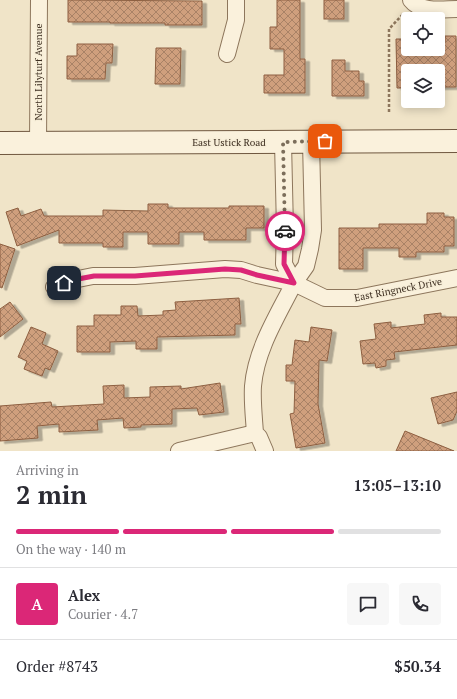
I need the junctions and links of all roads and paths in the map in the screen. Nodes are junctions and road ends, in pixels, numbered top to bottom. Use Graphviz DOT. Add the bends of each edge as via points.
graph roads {
  1 [pos="39,0"];
  2 [pos="236,0"];
  3 [pos="413,2"];
  4 [pos="457,9"];
  5 [pos="227,54"];
  6 [pos="389,112"];
  7 [pos="312,141"];
  8 [pos="457,141"];
  9 [pos="283,142"];
  10 [pos="0,143"];
  11 [pos="38,143"];
  12 [pos="457,278"];
  13 [pos="294,283"];
  14 [pos="54,287"];
  15 [pos="255,433"];
  16 [pos="179,451"];
  17 [pos="265,451"];
  1 -- 11 [label="street, North Lilyturf Avenue"];
  2 -- 5 [label="street" via="236,20"];
  3 -- 4 [label="street" via="430,9"];
  3 -- 6 [label="path" via="389,29"];
  7 -- 8 [label="main road, East Ustick Road"];
  7 -- 9 [label="main road, East Ustick Road"];
  7 -- 13 [label="street" via="313,230 306,266"];
  9 -- 11 [label="main road, East Ustick Road"];
  9 -- 13 [label="street" via="286,230 284,264"];
  10 -- 11 [label="main road, East Ustick Road"];
  12 -- 13 [label="street, East Ringneck Drive" via="357,298 325,298"];
  13 -- 14 [label="street, East Ringneck Drive" via="241,270 225,269 135,276 94,276"];
  13 -- 15 [label="street" via="260,355 253,387"];
  15 -- 16 [label="street"];
  15 -- 17 [label="street"];
}
